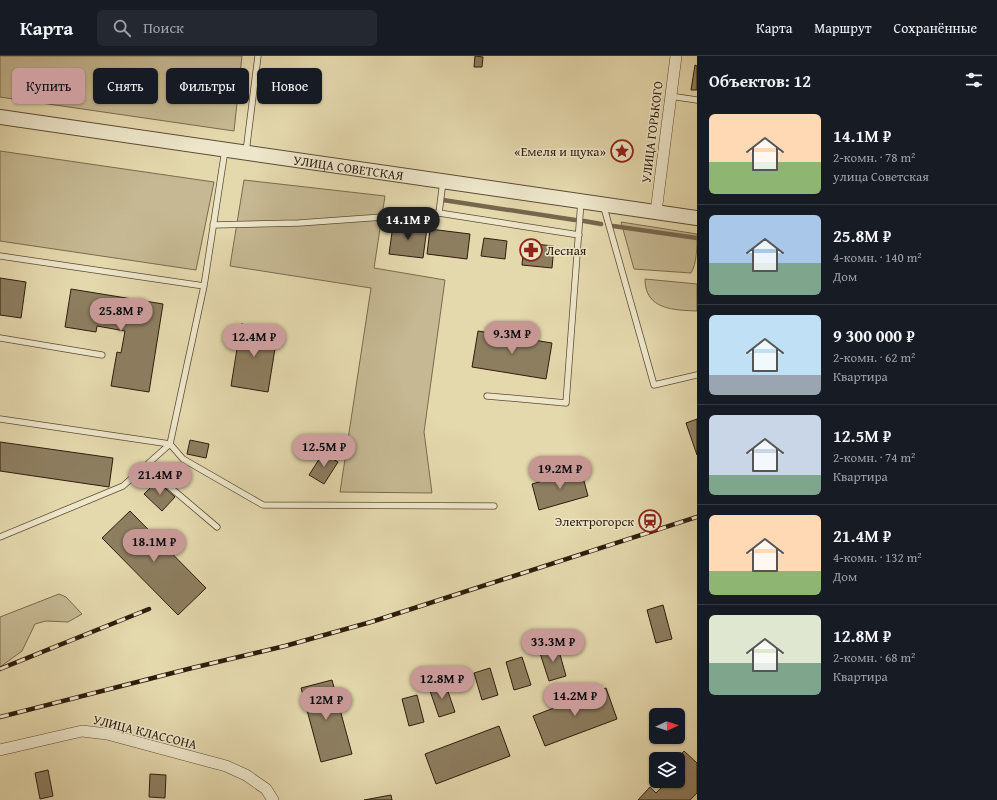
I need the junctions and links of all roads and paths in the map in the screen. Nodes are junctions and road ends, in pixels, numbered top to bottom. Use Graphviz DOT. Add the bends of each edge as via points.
graph roads {
  1 [pos="258,56"];
  2 [pos="676,56"];
  3 [pos="670,96"];
  4 [pos="697,100"];
  5 [pos="0,116"];
  6 [pos="225,149"];
  7 [pos="246,152"];
  8 [pos="443,181"];
  9 [pos="581,201"];
  10 [pos="603,204"];
  11 [pos="656,212"];
  12 [pos="439,213"];
  13 [pos="697,218"];
  14 [pos="213,225"];
  15 [pos="579,234"];
  16 [pos="0,256"];
  17 [pos="204,286"];
  18 [pos="0,338"];
  19 [pos="102,355"];
  20 [pos="697,375"];
  21 [pos="487,396"];
  22 [pos="0,419"];
  23 [pos="170,444"];
  24 [pos="145,466"];
  25 [pos="494,506"];
  26 [pos="217,528"];
  27 [pos="0,537"];
  28 [pos="0,750"];
  29 [pos="274,800"];
  1 -- 7 [label="lane"];
  2 -- 3 [label="street, УЛИЦА ГОРЬКОГО"];
  3 -- 4 [label="lane"];
  3 -- 11 [label="street, УЛИЦА ГОРЬКОГО"];
  5 -- 6 [label="street, УЛИЦА СОВЕТСКАЯ"];
  6 -- 7 [label="street, УЛИЦА СОВЕТСКАЯ"];
  6 -- 14 [label="lane"];
  7 -- 8 [label="street, УЛИЦА СОВЕТСКАЯ"];
  8 -- 9 [label="street, УЛИЦА СОВЕТСКАЯ"];
  8 -- 12 [label="lane"];
  9 -- 10 [label="street, УЛИЦА СОВЕТСКАЯ"];
  9 -- 15 [label="lane"];
  10 -- 11 [label="street, УЛИЦА СОВЕТСКАЯ"];
  10 -- 20 [label="lane" via="654,385"];
  11 -- 13 [label="street, УЛИЦА СОВЕТСКАЯ"];
  12 -- 14 [label="lane" via="298,223"];
  12 -- 15 [label="lane"];
  14 -- 17 [label="lane"];
  15 -- 21 [label="lane" via="566,403"];
  16 -- 17 [label="lane"];
  17 -- 23 [label="lane"];
  18 -- 19 [label="lane"];
  22 -- 23 [label="lane"];
  23 -- 24 [label="lane"];
  23 -- 25 [label="lane" via="182,458 263,505"];
  24 -- 26 [label="lane"];
  24 -- 27 [label="lane" via="123,486"];
  28 -- 29 [label="street, УЛИЦА КЛАССОНА" via="82,731 107,734 226,766 246,775 266,789"];
}
